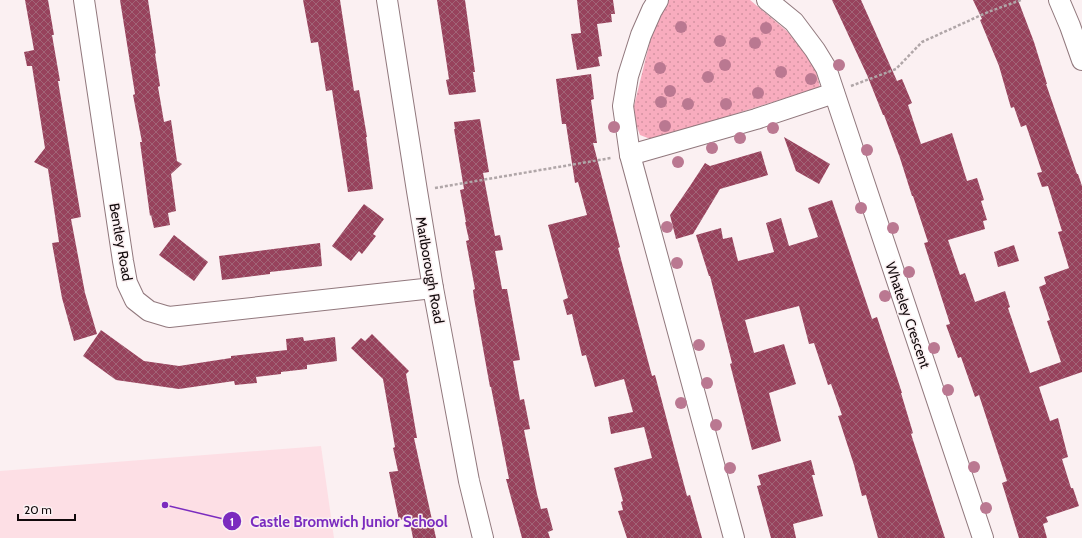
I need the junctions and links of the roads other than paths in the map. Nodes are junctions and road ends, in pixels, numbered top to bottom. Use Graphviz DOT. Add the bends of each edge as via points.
graph roads {
  1 [pos="84,0"];
  2 [pos="387,0"];
  3 [pos="658,0"];
  4 [pos="767,0"];
  5 [pos="1060,0"];
  6 [pos="1082,60"];
  7 [pos="834,93"];
  8 [pos="630,155"];
  9 [pos="433,288"];
  10 [pos="483,538"];
  11 [pos="734,538"];
  12 [pos="983,538"];
  1 -- 9 [label="street, Bentley Road" via="123,261 127,283 135,300 149,311 169,317"];
  2 -- 9 [label="street, Marlborough Road"];
  3 -- 8 [label="street" via="641,35 628,76 623,106"];
  4 -- 7 [label="street, Whateley Crescent" via="794,22 808,40 826,68"];
  5 -- 6 [label="street"];
  7 -- 8 [label="street" via="756,119"];
  7 -- 12 [label="street, Whateley Crescent"];
  8 -- 11 [label="street"];
  9 -- 10 [label="street, Marlborough Road" via="469,481"];
}
